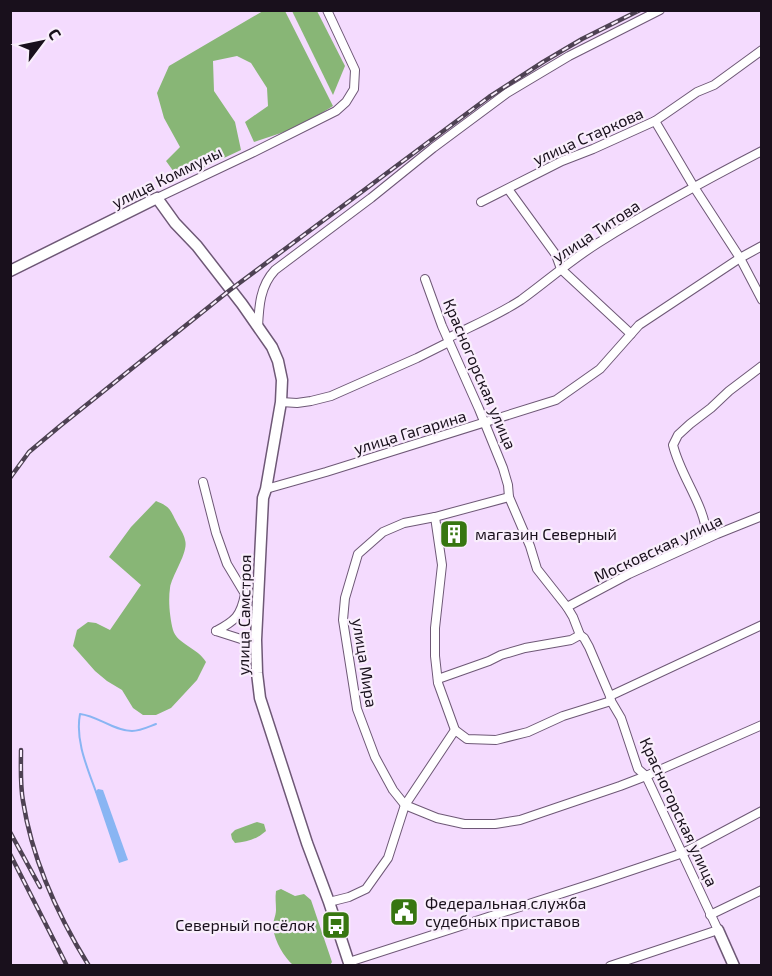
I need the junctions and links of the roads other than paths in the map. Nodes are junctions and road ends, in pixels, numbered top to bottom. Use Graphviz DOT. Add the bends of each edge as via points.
graph roads {
  1 [pos="327,10"];
  2 [pos="660,10"];
  3 [pos="762,50"];
  4 [pos="655,121"];
  5 [pos="762,151"];
  6 [pos="694,187"];
  7 [pos="508,189"];
  8 [pos="157,198"];
  9 [pos="481,202"];
  10 [pos="762,246"];
  11 [pos="740,258"];
  12 [pos="561,269"];
  13 [pos="10,271"];
  14 [pos="425,279"];
  15 [pos="762,300"];
  16 [pos="258,327"];
  17 [pos="631,334"];
  18 [pos="449,340"];
  19 [pos="762,366"];
  20 [pos="281,402"];
  21 [pos="485,423"];
  22 [pos="203,482"];
  23 [pos="266,489"];
  24 [pos="509,497"];
  25 [pos="762,516"];
  26 [pos="435,517"];
  27 [pos="707,538"];
  28 [pos="567,607"];
  29 [pos="762,625"];
  30 [pos="580,635"];
  31 [pos="256,640"];
  32 [pos="438,679"];
  33 [pos="611,699"];
  34 [pos="762,725"];
  35 [pos="455,730"];
  36 [pos="646,776"];
  37 [pos="405,805"];
  38 [pos="762,811"];
  39 [pos="683,853"];
  40 [pos="762,890"];
  41 [pos="329,902"];
  42 [pos="710,915"];
  43 [pos="718,930"];
  44 [pos="350,964"];
  45 [pos="610,966"];
  46 [pos="734,966"];
  1 -- 8 [label="street, улица Коммуны" via="356,69 354,89 346,102 336,111"];
  2 -- 16 [label="street" via="507,93 275,270 260,301"];
  3 -- 4 [label="street, улица Старкова"];
  4 -- 6 [label="street"];
  4 -- 7 [label="street, улица Старкова"];
  5 -- 6 [label="street, улица Титова"];
  6 -- 11 [label="street"];
  6 -- 12 [label="street, улица Титова"];
  7 -- 9 [label="street, улица Старкова"];
  7 -- 12 [label="street" via="556,255"];
  8 -- 13 [label="street, улица Коммуны"];
  8 -- 16 [label="street, улица Самстроя"];
  10 -- 11 [label="street, улица Гагарина"];
  11 -- 15 [label="street"];
  11 -- 17 [label="street, улица Гагарина"];
  12 -- 17 [label="street"];
  12 -- 18 [label="street, улица Титова" via="518,301"];
  14 -- 18 [label="street, Красногорская улица"];
  16 -- 20 [label="street, улица Самстроя" via="278,361"];
  17 -- 21 [label="street, улица Гагарина" via="600,369 556,400"];
  18 -- 20 [label="street, улица Титова" via="331,396"];
  18 -- 21 [label="street, Красногорская улица"];
  19 -- 27 [label="street" via="690,424 673,445 703,514"];
  20 -- 23 [label="street, улица Самстроя"];
  21 -- 23 [label="street, улица Гагарина"];
  21 -- 24 [label="street, Красногорская улица" via="506,477"];
  22 -- 31 [label="street" via="227,564 245,594 235,620 216,630"];
  23 -- 31 [label="street, улица Самстроя"];
  24 -- 26 [label="street, улица Мира"];
  24 -- 28 [label="street, Красногорская улица" via="537,568"];
  25 -- 27 [label="street, Московская улица"];
  26 -- 32 [label="street" via="442,565 435,627"];
  26 -- 37 [label="street, улица Мира" via="383,532 358,554 345,598 343,620 357,709 375,757"];
  27 -- 28 [label="street, Московская улица"];
  28 -- 30 [label="street, Красногорская улица"];
  29 -- 33 [label="street"];
  30 -- 32 [label="street" via="501,655"];
  30 -- 33 [label="street, Красногорская улица"];
  31 -- 41 [label="street, улица Самстроя" via="260,698"];
  32 -- 35 [label="street"];
  33 -- 35 [label="street" via="528,732 496,740 467,739"];
  33 -- 36 [label="street, Красногорская улица" via="638,769"];
  34 -- 36 [label="street"];
  35 -- 37 [label="street"];
  36 -- 37 [label="street" via="520,820 495,824 464,824"];
  36 -- 39 [label="street, Красногорская улица"];
  37 -- 41 [label="street" via="388,858 366,889"];
  38 -- 39 [label="street"];
  39 -- 42 [label="street, Красногорская улица"];
  39 -- 44 [label="street"];
  40 -- 42 [label="street"];
  41 -- 44 [label="street, улица Самстроя"];
  42 -- 43 [label="street, Красногорская улица"];
  43 -- 45 [label="street"];
  43 -- 46 [label="street, Красногорская улица"];
}
